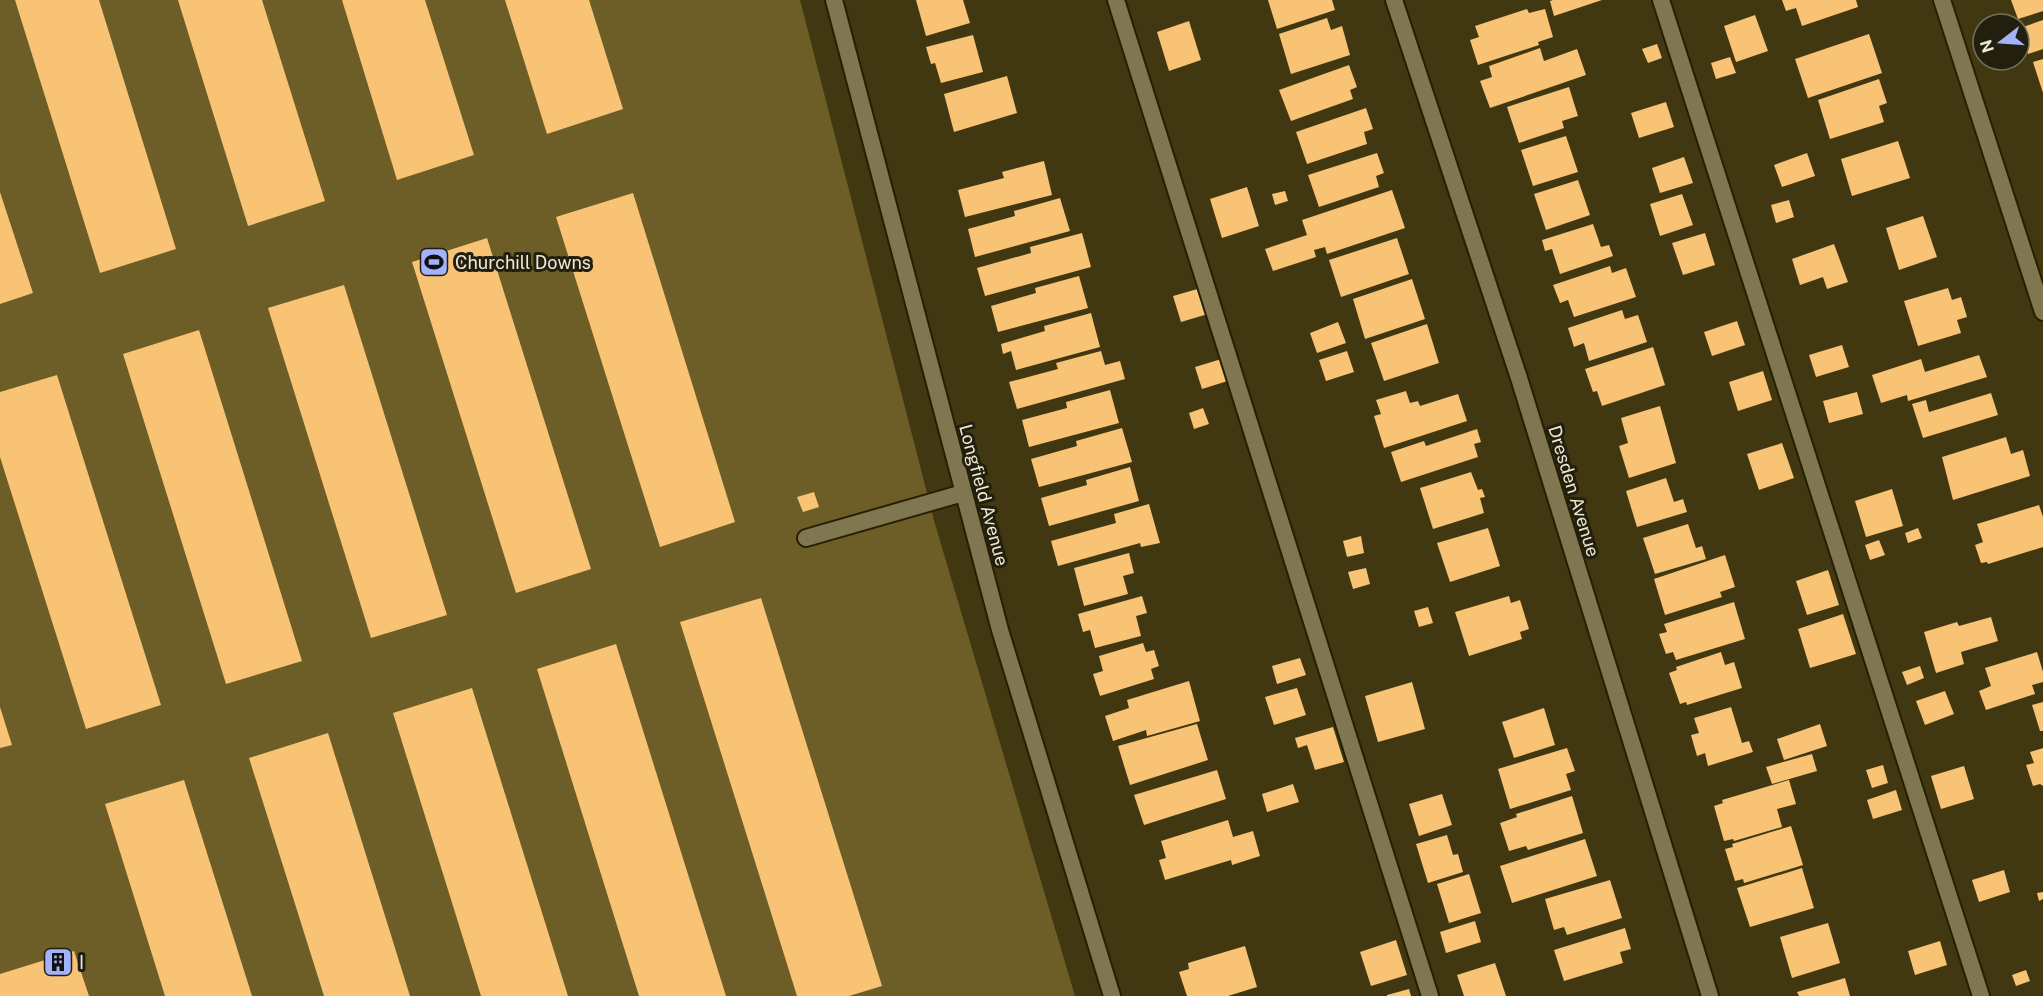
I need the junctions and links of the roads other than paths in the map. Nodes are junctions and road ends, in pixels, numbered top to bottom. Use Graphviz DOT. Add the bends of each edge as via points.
graph roads {
  1 [pos="834,0"];
  2 [pos="1116,0"];
  3 [pos="1394,0"];
  4 [pos="1661,0"];
  5 [pos="1942,0"];
  6 [pos="2043,312"];
  7 [pos="963,494"];
  8 [pos="806,538"];
  9 [pos="1112,996"];
  10 [pos="1430,996"];
  11 [pos="1710,996"];
  12 [pos="1981,996"];
  1 -- 7 [label="street, Longfield Avenue"];
  2 -- 10 [label="street"];
  3 -- 11 [label="street, Dresden Avenue" via="1519,378"];
  4 -- 12 [label="street"];
  5 -- 6 [label="street"];
  7 -- 8 [label="street"];
  7 -- 9 [label="street, Longfield Avenue" via="1000,630"];
}
